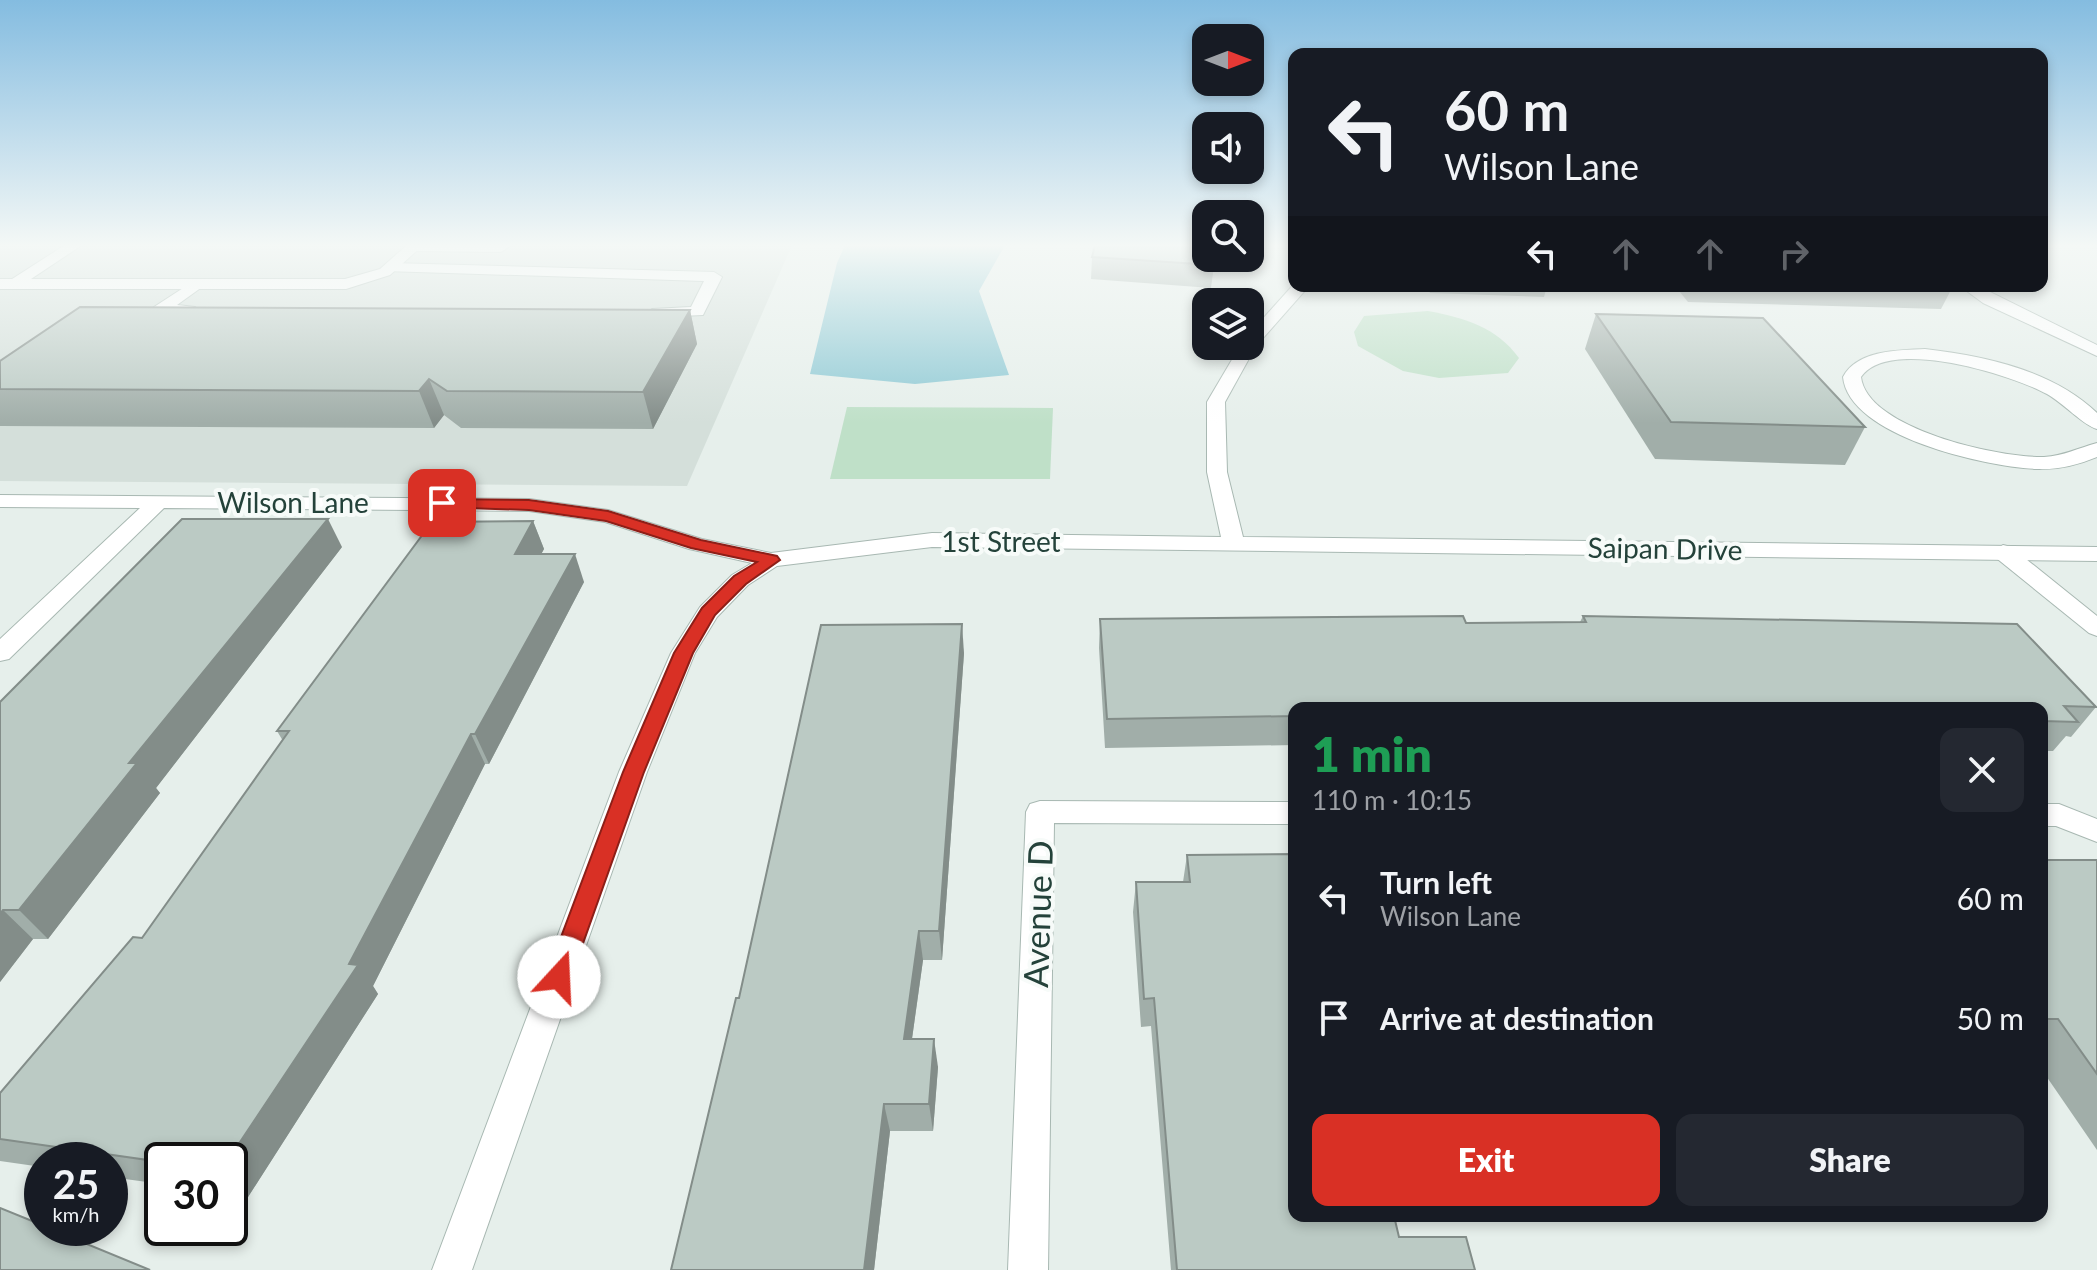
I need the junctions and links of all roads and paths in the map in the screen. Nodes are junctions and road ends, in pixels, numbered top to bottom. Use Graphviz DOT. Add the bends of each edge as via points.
graph roads {
  1 [pos="168,304"];
  2 [pos="701,304"];
  3 [pos="1285,304"];
  4 [pos="1998,304"];
  5 [pos="207,310"];
  6 [pos="634,312"];
  7 [pos="1264,327"];
  8 [pos="2097,351"];
  9 [pos="1240,360"];
  10 [pos="2094,415"];
  11 [pos="2097,449"];
  12 [pos="0,501"];
  13 [pos="159,502"];
  14 [pos="1233,543"];
  15 [pos="2003,552"];
  16 [pos="2097,554"];
  17 [pos="771,560"];
  18 [pos="2097,628"];
  19 [pos="0,653"];
  20 [pos="1288,813"];
  21 [pos="2048,815"];
  22 [pos="2097,831"];
  23 [pos="452,1270"];
  24 [pos="1028,1270"];
  1 -- 5 [label="street" via="160,310"];
  2 -- 6 [label="street" via="697,312"];
  3 -- 7 [label="street"];
  4 -- 8 [label="street"];
  9 -- 14 [label="street" via="1216,402 1217,472"];
  10 -- 11 [label="street" via="2051,388 1960,359 1880,358 1857,368 1852,378 1865,404 1894,425 1938,444 2037,463 2077,460"];
  12 -- 13 [label="street, Wilson Lane"];
  13 -- 17 [label="street, Wilson Lane" via="529,505 608,516"];
  13 -- 19 [label="street"];
  14 -- 15 [label="street, Saipan Drive"];
  14 -- 17 [label="street, 1st Street" via="932,540"];
  15 -- 16 [label="street, Saipan Drive"];
  15 -- 18 [label="street"];
  17 -- 23 [label="street" via="740,580 708,612 683,653 633,772"];
  20 -- 24 [label="street, Avenue D" via="1040,812"];
  21 -- 22 [label="street"];
}
